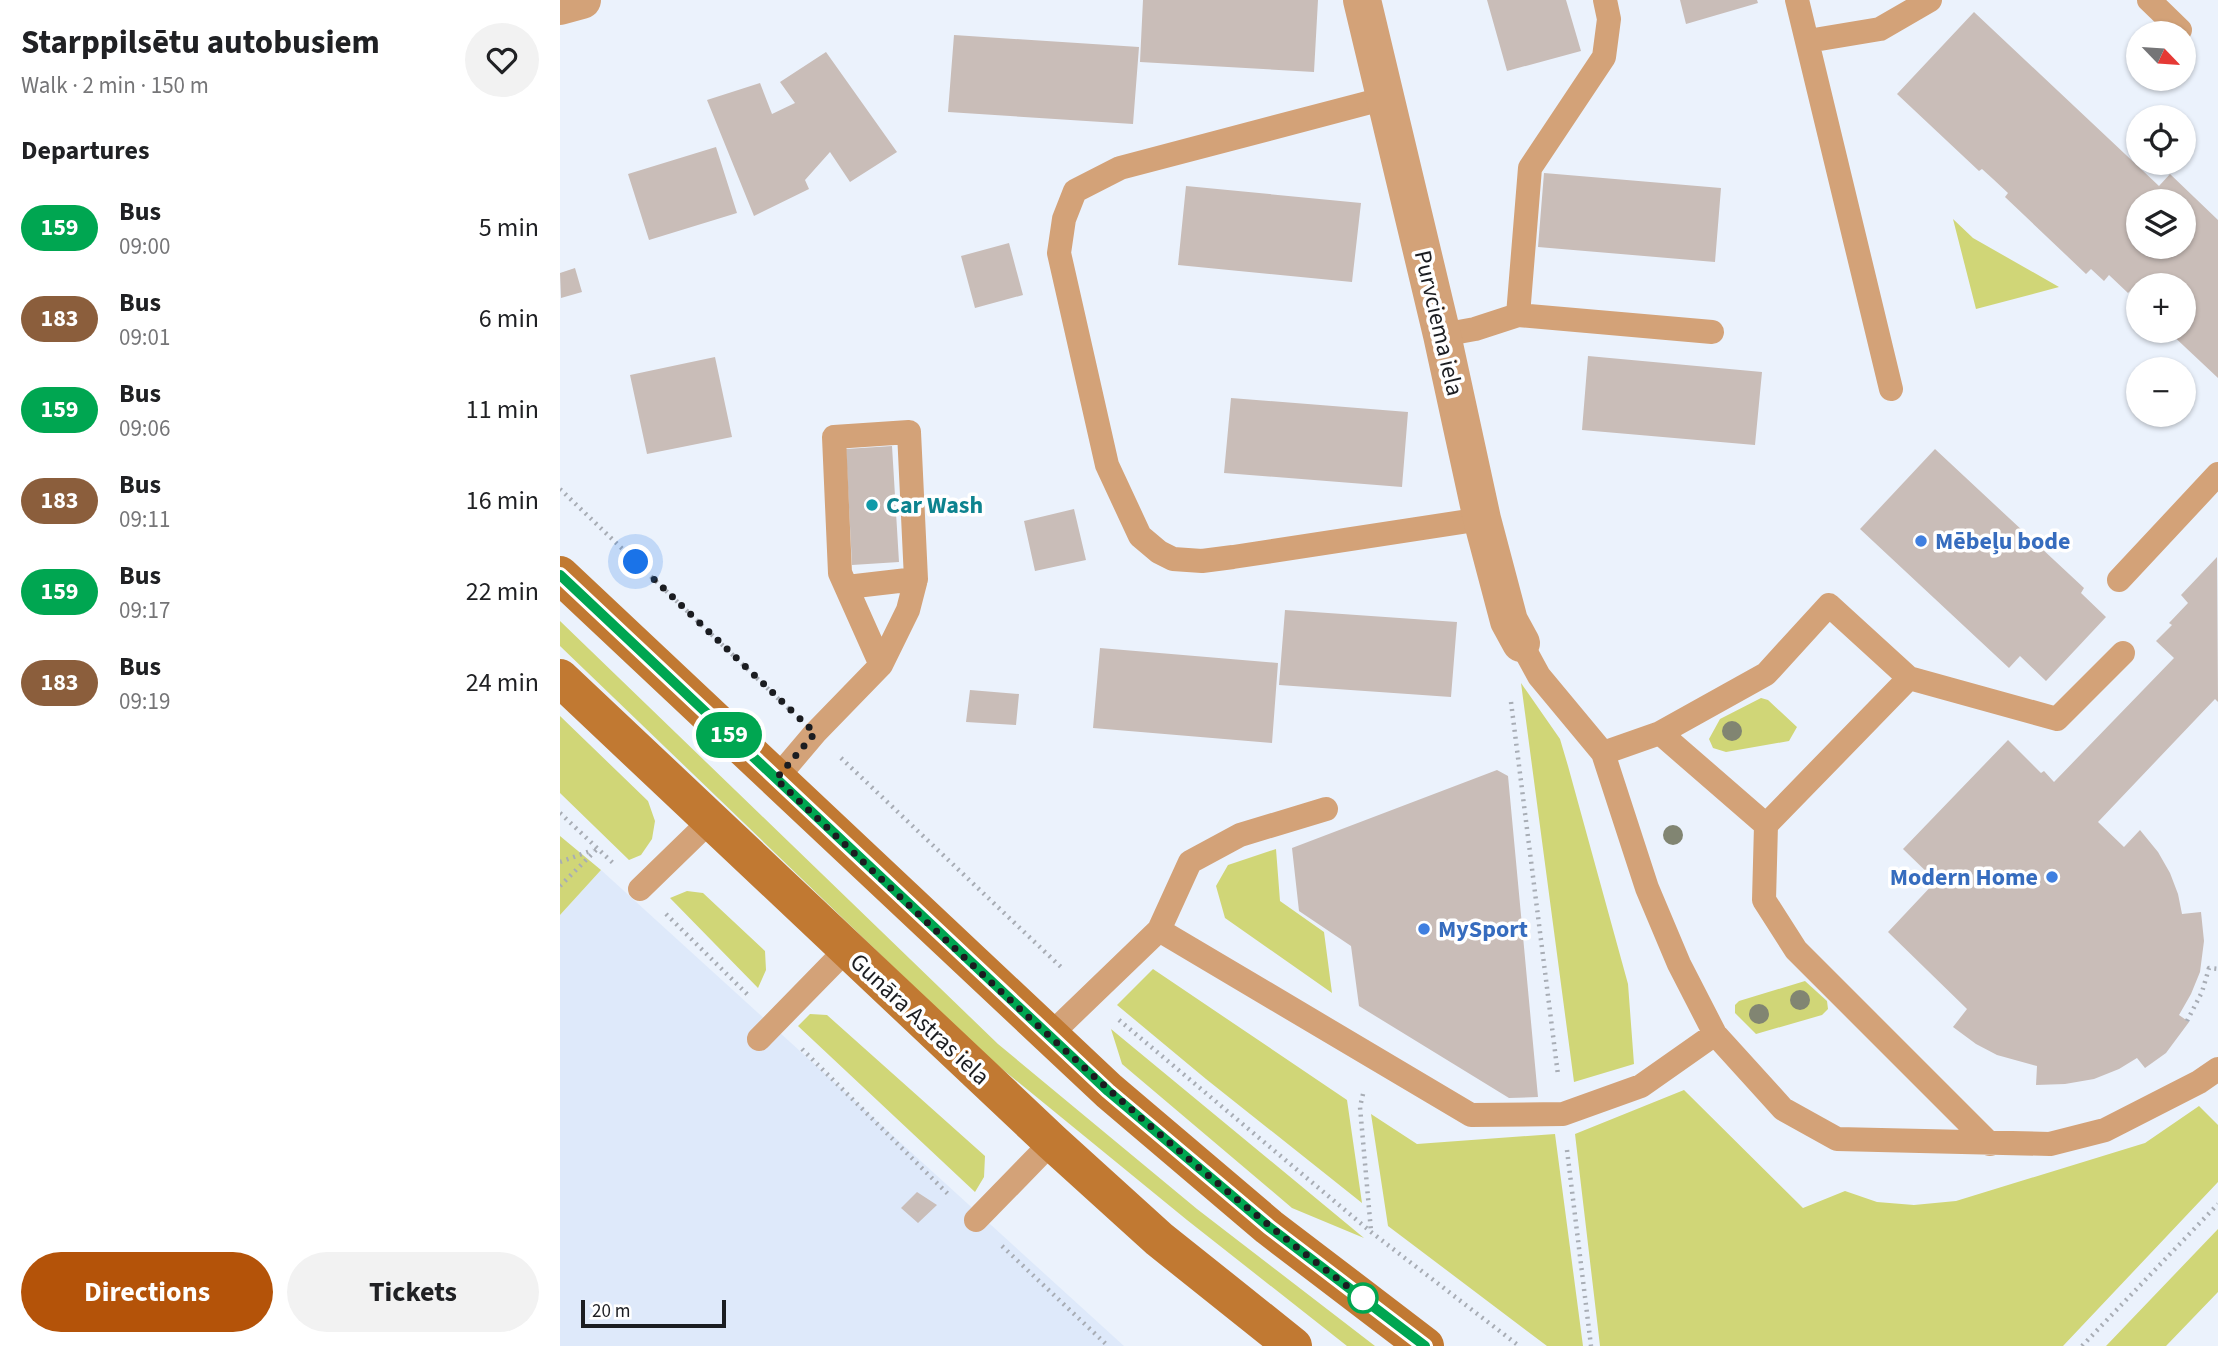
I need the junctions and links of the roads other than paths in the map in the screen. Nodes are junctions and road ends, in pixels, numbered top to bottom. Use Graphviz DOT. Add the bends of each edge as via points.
graph roads {
  1 [pos="582,0"];
  2 [pos="1362,0"];
  3 [pos="1605,0"];
  4 [pos="1797,0"];
  5 [pos="1930,0"];
  6 [pos="2149,0"];
  7 [pos="560,6"];
  8 [pos="2171,21"];
  9 [pos="1808,41"];
  10 [pos="1386,98"];
  11 [pos="1518,315"];
  12 [pos="1712,332"];
  13 [pos="1442,335"];
  14 [pos="1891,389"];
  15 [pos="2218,474"];
  16 [pos="1482,519"];
  17 [pos="560,575"];
  18 [pos="916,579"];
  19 [pos="2119,580"];
  20 [pos="847,587"];
  21 [pos="1521,643"];
  22 [pos="2123,653"];
  23 [pos="881,665"];
  24 [pos="560,678"];
  25 [pos="1909,678"];
  26 [pos="1660,733"];
  27 [pos="1603,753"];
  28 [pos="776,779"];
  29 [pos="1325,809"];
  30 [pos="710,821"];
  31 [pos="1766,825"];
  32 [pos="640,889"];
  33 [pos="1159,930"];
  34 [pos="846,950"];
  35 [pos="767,1031"];
  36 [pos="1715,1034"];
  37 [pos="1049,1035"];
  38 [pos="2218,1069"];
  39 [pos="1052,1142"];
  40 [pos="1990,1144"];
  41 [pos="976,1220"];
  42 [pos="1293,1346"];
  43 [pos="1425,1346"];
  1 -- 7 [label="street"];
  2 -- 10 [label="street, Purvciema iela"];
  3 -- 11 [label="lane" via="1609,19 1604,57 1530,167"];
  4 -- 9 [label="lane"];
  5 -- 9 [label="lane" via="1880,29"];
  6 -- 8 [label="lane"];
  9 -- 14 [label="lane"];
  10 -- 13 [label="street, Purvciema iela"];
  10 -- 16 [label="lane" via="1120,168 1076,191 1064,219 1059,253 1107,465 1140,536 1173,559 1233,557"];
  11 -- 12 [label="lane"];
  11 -- 13 [label="lane"];
  13 -- 16 [label="street, Purvciema iela"];
  15 -- 19 [label="lane"];
  16 -- 21 [label="street, Purvciema iela" via="1509,621"];
  17 -- 28 [label="main road"];
  18 -- 20 [label="lane"];
  18 -- 20 [label="lane" via="909,432 834,437 840,573"];
  18 -- 23 [label="lane" via="908,610"];
  20 -- 23 [label="lane"];
  21 -- 27 [label="lane" via="1539,676"];
  22 -- 25 [label="lane" via="2057,719"];
  23 -- 28 [label="lane"];
  24 -- 30 [label="main road, Gunāra Astras iela"];
  25 -- 26 [label="lane" via="1829,605 1766,674"];
  25 -- 31 [label="lane"];
  26 -- 27 [label="lane"];
  26 -- 31 [label="lane"];
  27 -- 36 [label="lane" via="1647,888"];
  28 -- 37 [label="main road"];
  29 -- 33 [label="lane" via="1240,835 1190,862"];
  30 -- 32 [label="lane"];
  30 -- 34 [label="main road, Gunāra Astras iela"];
  31 -- 40 [label="lane" via="1764,900 1796,950"];
  33 -- 36 [label="lane" via="1471,1115 1563,1114 1641,1086"];
  33 -- 37 [label="lane"];
  34 -- 35 [label="lane"];
  34 -- 39 [label="main road, Gunāra Astras iela"];
  36 -- 40 [label="lane" via="1783,1110 1837,1139"];
  37 -- 43 [label="main road" via="1269,1227"];
  38 -- 40 [label="lane" via="2105,1130 2050,1144"];
  39 -- 41 [label="lane"];
  39 -- 42 [label="main road, Gunāra Astras iela" via="1159,1239"];
}
